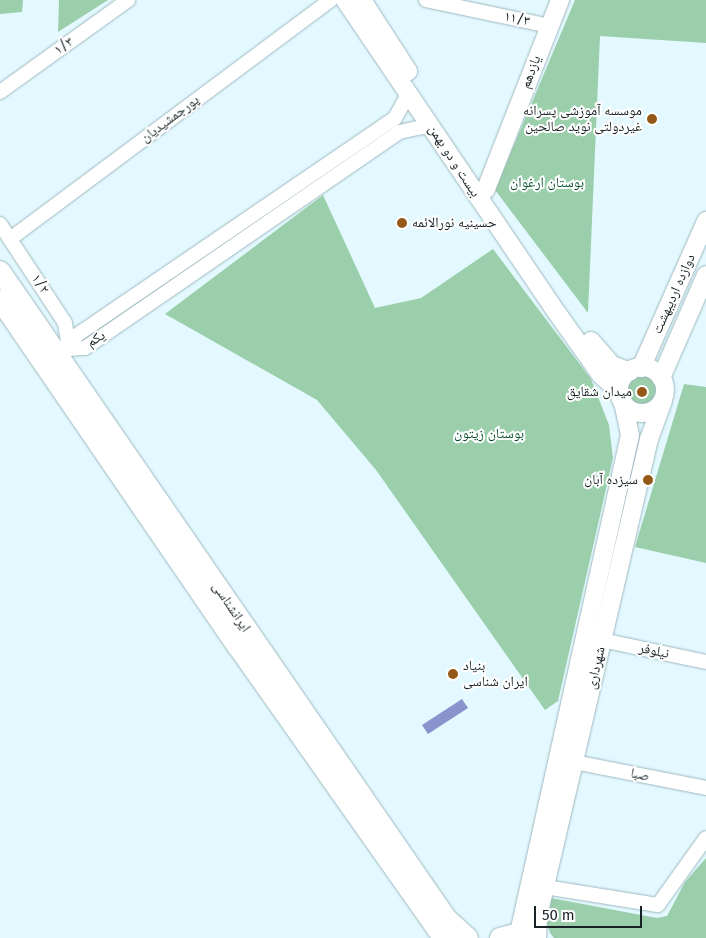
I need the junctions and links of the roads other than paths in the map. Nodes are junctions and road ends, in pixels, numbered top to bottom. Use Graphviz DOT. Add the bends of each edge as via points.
graph roads {
  1 [pos="128,0"];
  2 [pos="331,0"];
  3 [pos="345,0"];
  4 [pos="362,0"];
  5 [pos="426,0"];
  6 [pos="560,0"];
  7 [pos="549,26"];
  8 [pos="0,92"];
  9 [pos="409,93"];
  10 [pos="431,126"];
  11 [pos="482,193"];
  12 [pos="706,221"];
  13 [pos="0,224"];
  14 [pos="10,239"];
  15 [pos="0,271"];
  16 [pos="706,274"];
  17 [pos="0,300"];
  18 [pos="57,357"];
  19 [pos="635,370"];
  20 [pos="661,378"];
  21 [pos="622,397"];
  22 [pos="663,401"];
  23 [pos="594,638"];
  24 [pos="245,642"];
  25 [pos="706,662"];
  26 [pos="566,761"];
  27 [pos="706,788"];
  28 [pos="706,838"];
  29 [pos="537,885"];
  30 [pos="522,937"];
  31 [pos="443,938"];
  32 [pos="468,938"];
  1 -- 8 [label="street, ۱/۳"];
  2 -- 14 [label="street, پورجمشیدیان"];
  3 -- 9 [label="street, بیست و دو بهمن"];
  4 -- 11 [label="street, بیست و دو بهمن"];
  5 -- 7 [label="street, ۱۱/۳"];
  6 -- 7 [label="street, یازدهم"];
  7 -- 11 [label="street, یازدهم"];
  9 -- 10 [label="street, بیست و دو بهمن"];
  9 -- 18 [label="street, یکم" via="395,118 74,337"];
  10 -- 11 [label="street, بیست و دو بهمن"];
  10 -- 18 [label="street, یکم" via="399,132 85,348"];
  11 -- 19 [label="street, بیست و دو بهمن" via="602,356 620,370"];
  11 -- 21 [label="street, بیست و دو بهمن" via="601,375"];
  12 -- 19 [label="street, دوازده اردیبهشت"];
  13 -- 14 [label="street, ۱/۲"];
  14 -- 18 [label="street, ۱/۲" via="65,322"];
  15 -- 18 [label="main road, ایرانشناسی"];
  16 -- 20 [label="street, دوازده اردیبهشت"];
  17 -- 18 [label="main road, ایرانشناسی"];
  18 -- 24 [label="main road, ایرانشناسی"];
  19 -- 20 [label="street" via="656,372"];
  19 -- 21 [label="street" via="624,377"];
  20 -- 22 [label="street" via="665,389"];
  21 -- 22 [label="street" via="629,409 644,413"];
  21 -- 23 [label="street, شهرداری" via="630,435"];
  22 -- 23 [label="street, شهرداری" via="649,439"];
  23 -- 25 [label="street, نیلوفر"];
  23 -- 26 [label="street, شهرداری"];
  24 -- 31 [label="main road, ایرانشناسی"];
  24 -- 32 [label="main road, ایرانشناسی" via="447,919"];
  26 -- 27 [label="street, صبا"];
  26 -- 29 [label="street, شهرداری"];
  28 -- 29 [label="street" via="658,905"];
  29 -- 30 [label="street, شهرداری"];
}
